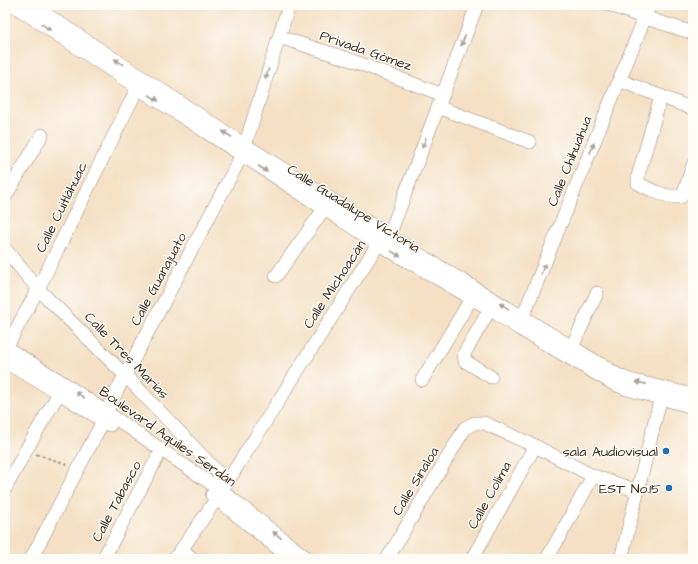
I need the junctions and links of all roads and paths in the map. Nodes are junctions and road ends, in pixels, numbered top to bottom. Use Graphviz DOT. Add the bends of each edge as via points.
graph roads {
  1 [pos="13,5"];
  2 [pos="32,5"];
  3 [pos="289,5"];
  4 [pos="477,5"];
  5 [pos="610,5"];
  6 [pos="650,5"];
  7 [pos="644,17"];
  8 [pos="693,33"];
  9 [pos="279,37"];
  10 [pos="619,80"];
  11 [pos="140,83"];
  12 [pos="661,96"];
  13 [pos="440,101"];
  14 [pos="693,110"];
  15 [pos="42,135"];
  16 [pos="530,142"];
  17 [pos="243,150"];
  18 [pos="693,165"];
  19 [pos="5,197"];
  20 [pos="324,208"];
  21 [pos="389,236"];
  22 [pos="378,244"];
  23 [pos="5,249"];
  24 [pos="276,276"];
  25 [pos="38,289"];
  26 [pos="597,293"];
  27 [pos="471,299"];
  28 [pos="490,309"];
  29 [pos="521,323"];
  30 [pos="572,347"];
  31 [pos="6,348"];
  32 [pos="5,362"];
  33 [pos="125,375"];
  34 [pos="491,377"];
  35 [pos="422,380"];
  36 [pos="59,393"];
  37 [pos="662,393"];
  38 [pos="693,395"];
  39 [pos="693,407"];
  40 [pos="104,417"];
  41 [pos="535,446"];
  42 [pos="26,450"];
  43 [pos="157,458"];
  44 [pos="78,468"];
  45 [pos="593,476"];
  46 [pos="5,489"];
  47 [pos="222,490"];
  48 [pos="638,491"];
  49 [pos="178,554"];
  50 [pos="31,559"];
  51 [pos="103,559"];
  52 [pos="193,559"];
  53 [pos="291,559"];
  54 [pos="308,559"];
  55 [pos="387,559"];
  56 [pos="472,559"];
  57 [pos="547,559"];
  58 [pos="621,559"];
  1 -- 11 [label="street, Calle Guadalupe Victoria, one-way"];
  11 -- 2 [label="street, Calle Guadalupe Victoria, one-way"];
  3 -- 9 [label="street, Calle Guanajuato"];
  4 -- 13 [label="street, one-way"];
  5 -- 7 [label="street"];
  6 -- 7 [label="street, Calle Chihuahua"];
  7 -- 8 [label="street"];
  7 -- 10 [label="street, Calle Chihuahua"];
  9 -- 13 [label="street, Privada Gómez" via="348,59"];
  9 -- 17 [label="street, Calle Guanajuato, one-way"];
  10 -- 12 [label="street"];
  29 -- 10 [label="street, Calle Chihuahua, one-way"];
  11 -- 17 [label="street, Calle Guadalupe Victoria"];
  11 -- 25 [label="street, Calle Cuitláhuac"];
  12 -- 14 [label="street"];
  12 -- 18 [label="street" via="638,183 673,197 681,197"];
  13 -- 16 [label="street, Privada Gómez"];
  13 -- 21 [label="street, one-way"];
  15 -- 19 [label="street"];
  17 -- 20 [label="street, Calle Guadalupe Victoria, one-way"];
  17 -- 21 [label="street, Calle Guadalupe Victoria"];
  17 -- 33 [label="street, Calle Guanajuato"];
  20 -- 22 [label="street, Calle Guadalupe Victoria"];
  20 -- 24 [label="street"];
  21 -- 22 [label="street, Calle Michoacán"];
  29 -- 21 [label="street, Calle Guadalupe Victoria, one-way"];
  22 -- 27 [label="street, Calle Guadalupe Victoria, one-way"];
  22 -- 47 [label="street, Calle Michoacán"];
  23 -- 25 [label="street, Calle Tres Marías"];
  25 -- 31 [label="street, Calle Cuitláhuac"];
  25 -- 33 [label="street, Calle Tres Marías"];
  26 -- 30 [label="street"];
  27 -- 28 [label="street, Calle Guadalupe Victoria"];
  27 -- 35 [label="street"];
  28 -- 29 [label="street, Calle Guadalupe Victoria"];
  28 -- 34 [label="street" via="464,354 465,361"];
  29 -- 30 [label="street, Calle Guadalupe Victoria"];
  29 -- 37 [label="street, Calle Guadalupe Victoria" via="614,384 627,389"];
  37 -- 30 [label="street, Calle Guadalupe Victoria, one-way" via="618,375"];
  40 -- 31 [label="street, Boulevard Aquiles Serdán, one-way" via="65,384"];
  32 -- 36 [label="street, Boulevard Aquiles Serdán"];
  33 -- 40 [label="street, Calle Guanajuato"];
  33 -- 47 [label="street, Calle Tres Marías"];
  36 -- 40 [label="street, Boulevard Aquiles Serdán"];
  36 -- 42 [label="street"];
  37 -- 38 [label="street, Calle Guadalupe Victoria"];
  37 -- 39 [label="street, Calle Guadalupe Victoria"];
  37 -- 48 [label="street"];
  40 -- 43 [label="street, Boulevard Aquiles Serdán"];
  40 -- 44 [label="street, Calle Guanajuato"];
  40 -- 47 [label="street, Boulevard Aquiles Serdán"];
  41 -- 45 [label="street"];
  41 -- 55 [label="street, Calle Sinaloa" via="484,423 474,423 466,428"];
  41 -- 56 [label="street, Calle Colima"];
  42 -- 44 [label="path"];
  42 -- 46 [label="street"];
  43 -- 47 [label="street, Boulevard Aquiles Serdán"];
  43 -- 51 [label="street, Calle Tabasco"];
  44 -- 50 [label="street, Calle Guanajuato"];
  45 -- 48 [label="street"];
  45 -- 57 [label="street"];
  47 -- 49 [label="street, Calle Michoacán"];
  47 -- 53 [label="street, Boulevard Aquiles Serdán"];
  54 -- 47 [label="street, Boulevard Aquiles Serdán, one-way"];
  48 -- 58 [label="street"];
  49 -- 52 [label="street"];
}
